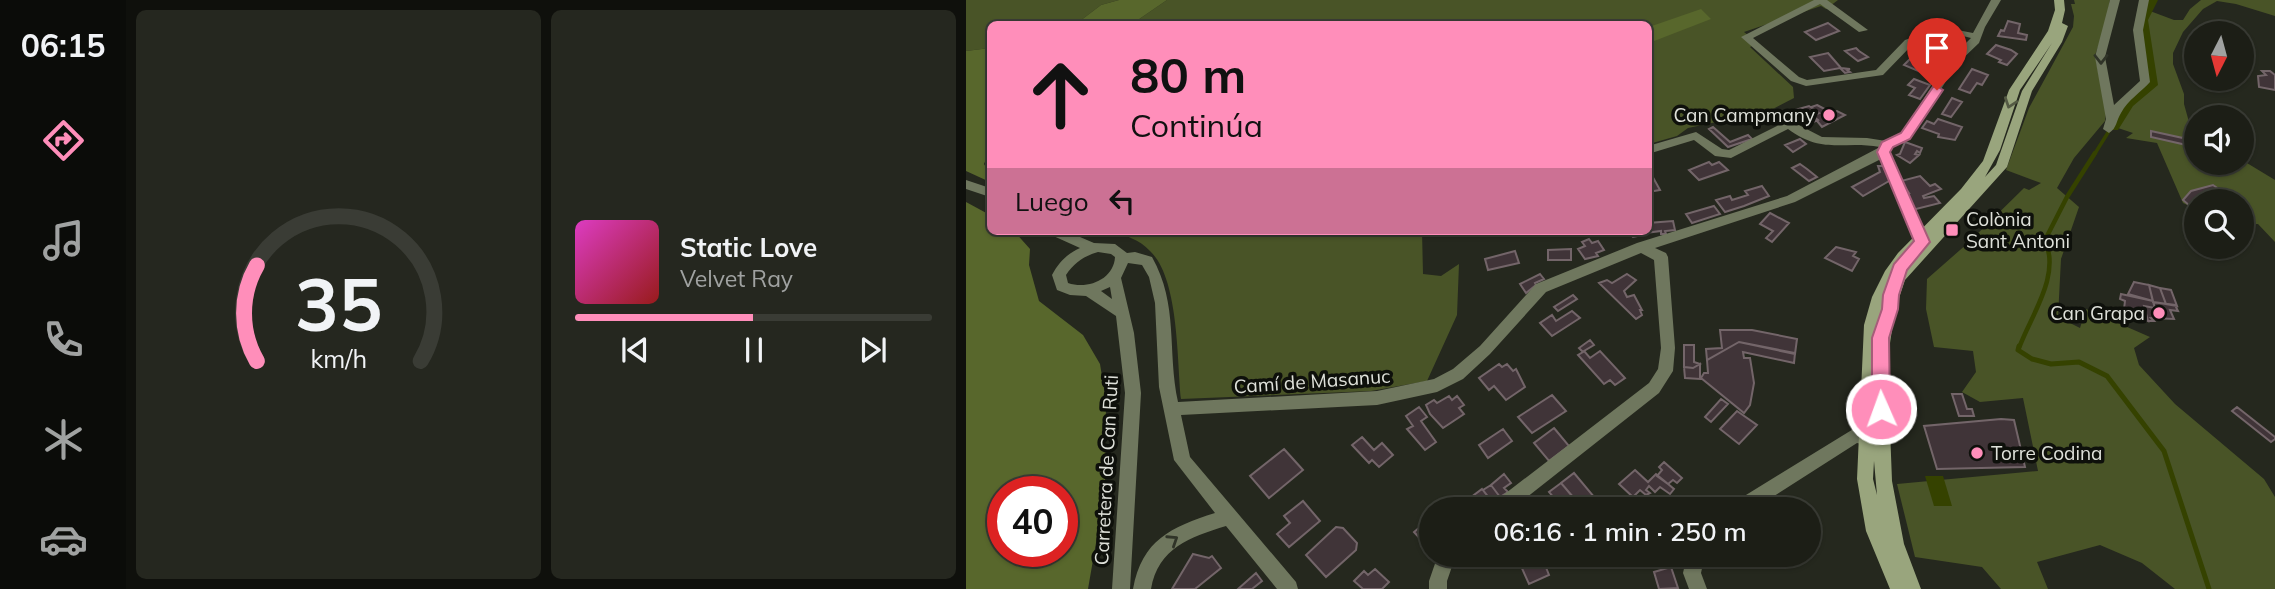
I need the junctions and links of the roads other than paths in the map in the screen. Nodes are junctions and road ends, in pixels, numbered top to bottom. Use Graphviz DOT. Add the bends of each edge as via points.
graph roads {
  1 [pos="1821,0"];
  2 [pos="1996,0"];
  3 [pos="2059,0"];
  4 [pos="2066,0"];
  5 [pos="2115,0"];
  6 [pos="2144,0"];
  7 [pos="1863,30"];
  8 [pos="1976,37"];
  9 [pos="1885,148"];
  10 [pos="1652,149"];
  11 [pos="966,184"];
  12 [pos="987,192"];
  13 [pos="1058,235"];
  14 [pos="1062,235"];
  15 [pos="1919,237"];
  16 [pos="1642,247"];
  17 [pos="1093,248"];
  18 [pos="1065,264"];
  19 [pos="1119,269"];
  20 [pos="1899,277"];
  21 [pos="1089,290"];
  22 [pos="1120,312"];
  23 [pos="1879,385"];
  24 [pos="1170,409"];
  25 [pos="1866,438"];
  26 [pos="1514,497"];
  27 [pos="1758,497"];
  28 [pos="1230,517"];
  29 [pos="1897,556"];
  30 [pos="1443,567"];
  31 [pos="1693,567"];
  32 [pos="1121,589"];
  33 [pos="1142,589"];
  34 [pos="1289,589"];
  35 [pos="1438,589"];
  36 [pos="1698,589"];
  37 [pos="1899,589"];
  38 [pos="1912,589"];
  1 -- 7 [label="street"];
  1 -- 8 [label="street" via="1745,37 1795,79 1811,83 1879,73 1909,42 1946,29"];
  2 -- 8 [label="street, Camí de Masanuc"];
  3 -- 15 [label="street, one-way" via="2056,24 2012,94 1991,159"];
  4 -- 20 [label="street" via="2060,37 2027,90 2001,167"];
  5 -- 6 [label="street, one-way" via="2100,57 2110,124 2124,99 2146,82 2136,31"];
  8 -- 9 [label="street, Camí de Masanuc" via="1952,63 1906,136"];
  9 -- 10 [label="street" via="1865,139 1818,141 1789,124 1731,154 1719,153 1696,136"];
  9 -- 15 [label="street"];
  9 -- 16 [label="street, Camí de Masanuc" via="1791,199"];
  11 -- 12 [label="street"];
  13 -- 18 [label="street" via="1067,256"];
  14 -- 17 [label="street"];
  15 -- 20 [label="street" via="1922,242 1900,268"];
  15 -- 25 [label="street" via="1894,266 1875,307"];
  16 -- 24 [label="street, Camí de Masanuc" via="1541,288 1458,374 1425,390 1361,400"];
  16 -- 26 [label="street" via="1661,257 1668,348 1665,371 1654,388"];
  17 -- 18 [label="street"];
  17 -- 19 [label="street" via="1120,253"];
  18 -- 21 [label="street" via="1059,275 1062,286"];
  19 -- 21 [label="street"];
  19 -- 22 [label="street, Carretera de Can Ruti"];
  19 -- 24 [label="street" via="1137,266 1153,271 1162,303"];
  20 -- 23 [label="street" via="1881,338"];
  21 -- 22 [label="street"];
  22 -- 32 [label="street, Carretera de Can Ruti" via="1127,333 1133,393"];
  23 -- 25 [label="street" via="1874,428"];
  23 -- 29 [label="street" via="1882,487"];
  24 -- 28 [label="street" via="1182,460"];
  25 -- 27 [label="street" via="1855,435"];
  25 -- 29 [label="street" via="1873,449 1877,504 1887,541"];
  25 -- 37 [label="street" via="1868,504"];
  33 -- 28 [label="street, one-way" via="1146,571 1167,542"];
  28 -- 34 [label="street"];
  29 -- 38 [label="street"];
  30 -- 35 [label="street"];
  31 -- 36 [label="street"];
}
